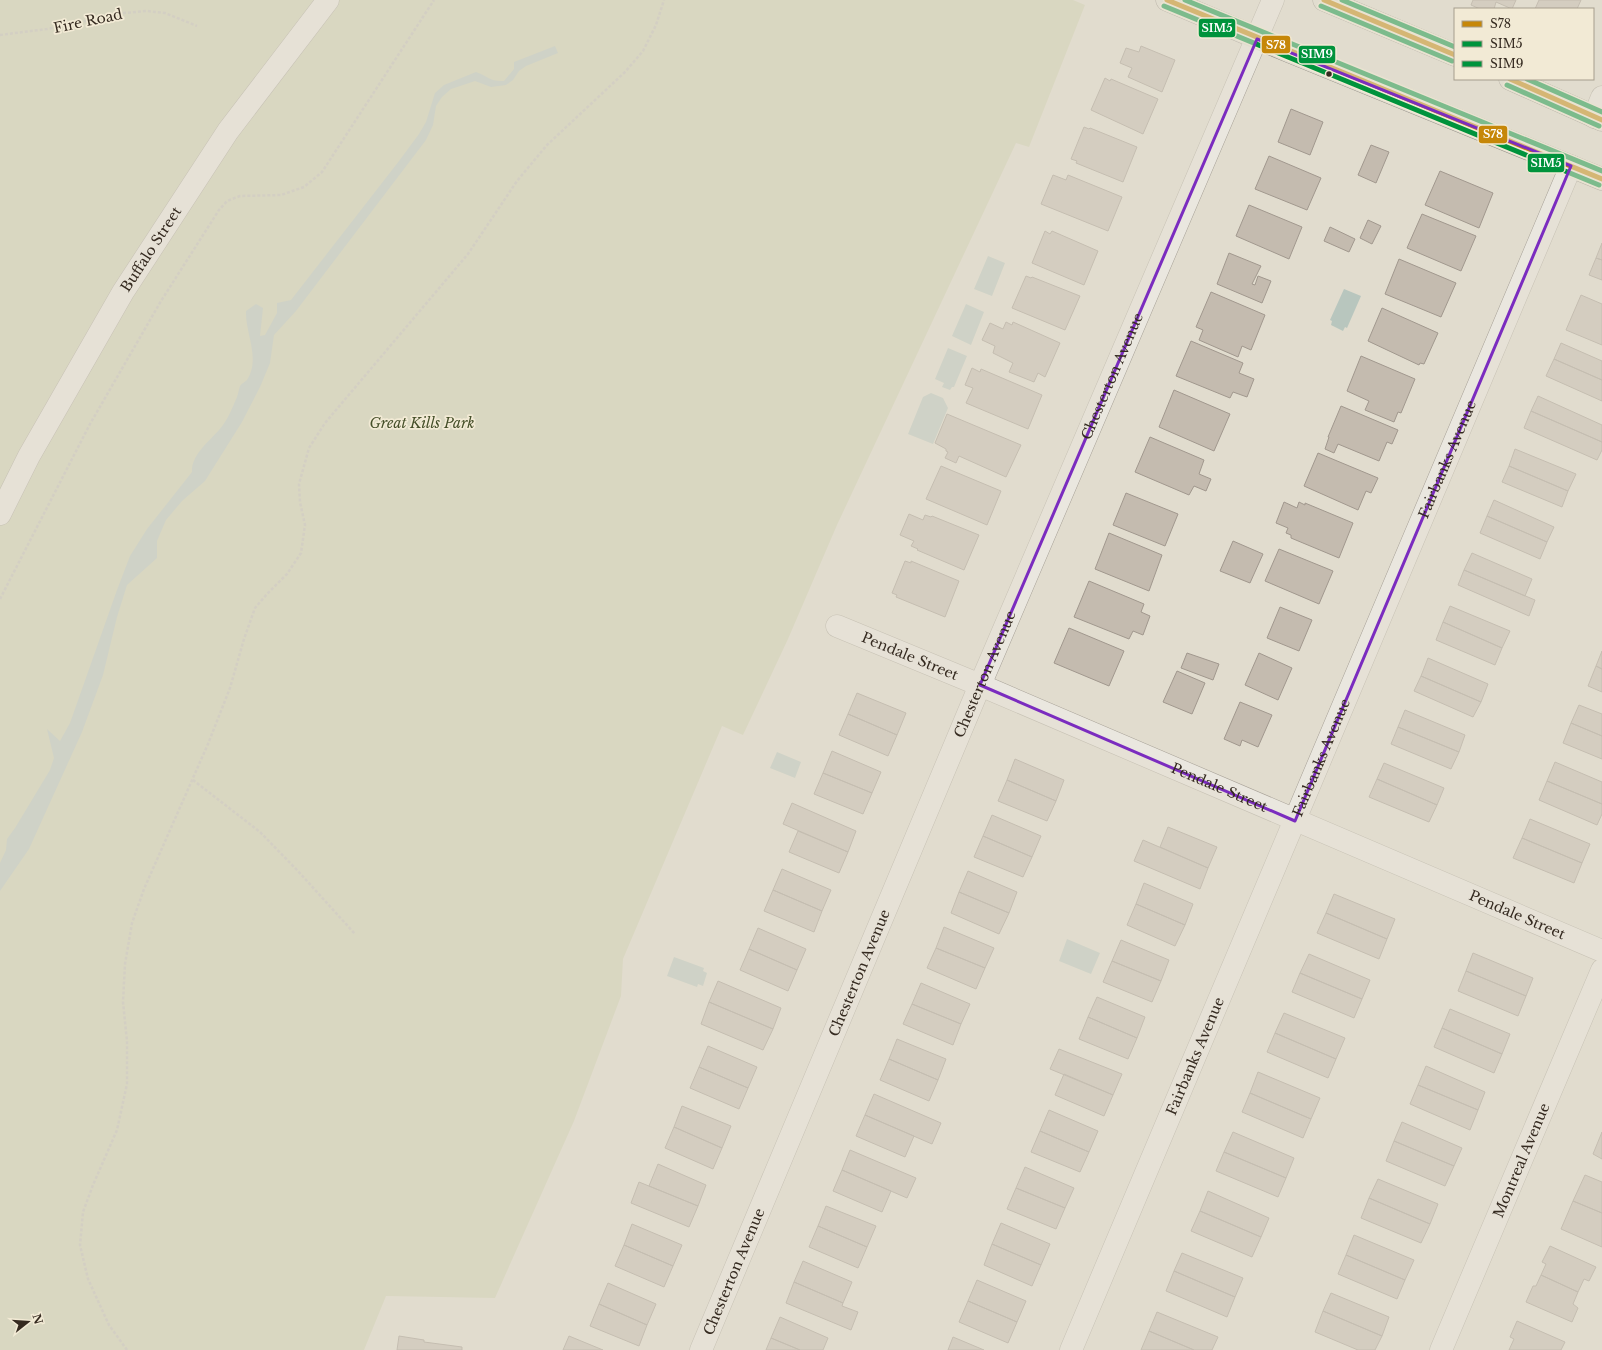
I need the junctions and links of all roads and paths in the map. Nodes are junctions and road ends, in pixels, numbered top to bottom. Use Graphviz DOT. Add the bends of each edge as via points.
graph roads {
  1 [pos="328,0"];
  2 [pos="434,0"];
  3 [pos="664,0"];
  4 [pos="1166,0"];
  5 [pos="1273,0"];
  6 [pos="1324,0"];
  7 [pos="197,26"];
  8 [pos="0,35"];
  9 [pos="1257,39"];
  10 [pos="1454,55"];
  11 [pos="1512,80"];
  12 [pos="1602,97"];
  13 [pos="1598,118"];
  14 [pos="1571,166"];
  15 [pos="1602,179"];
  16 [pos="0,514"];
  17 [pos="0,599"];
  18 [pos="836,626"];
  19 [pos="980,685"];
  20 [pos="193,780"];
  21 [pos="1295,821"];
  22 [pos="355,934"];
  23 [pos="1602,951"];
  24 [pos="1602,970"];
  25 [pos="127,1350"];
  26 [pos="701,1350"];
  27 [pos="1071,1350"];
  28 [pos="1441,1350"];
  1 -- 16 [label="street, Buffalo Street" via="228,131 123,292 29,456"];
  2 -- 17 [label="path" via="322,172 304,187 281,195 240,196 228,201 219,210 161,302 90,424"];
  3 -- 20 [label="path" via="656,25 643,51 625,72 547,145 517,181 468,254 325,423 309,448 300,484 300,502 305,525 301,553 287,574 255,608 230,688"];
  4 -- 9 [label="main road"];
  5 -- 9 [label="street, Chesterton Avenue"];
  6 -- 10 [label="main road"];
  7 -- 8 [label="path, Fire Road" via="165,13 147,11 124,13 33,32"];
  9 -- 14 [label="main road"];
  9 -- 19 [label="street, Chesterton Avenue"];
  11 -- 13 [label="main road"];
  12 -- 13 [label="street"];
  14 -- 15 [label="main road"];
  14 -- 21 [label="street, Fairbanks Avenue"];
  18 -- 19 [label="street, Pendale Street"];
  19 -- 21 [label="street, Pendale Street"];
  19 -- 26 [label="street, Chesterton Avenue"];
  20 -- 22 [label="path" via="260,832"];
  20 -- 25 [label="path" via="132,923 125,964 123,1002 127,1041 127,1084 117,1130 83,1212 80,1245 88,1280 109,1325"];
  21 -- 23 [label="street, Pendale Street"];
  21 -- 27 [label="street, Fairbanks Avenue"];
  24 -- 28 [label="street, Montreal Avenue"];
}
